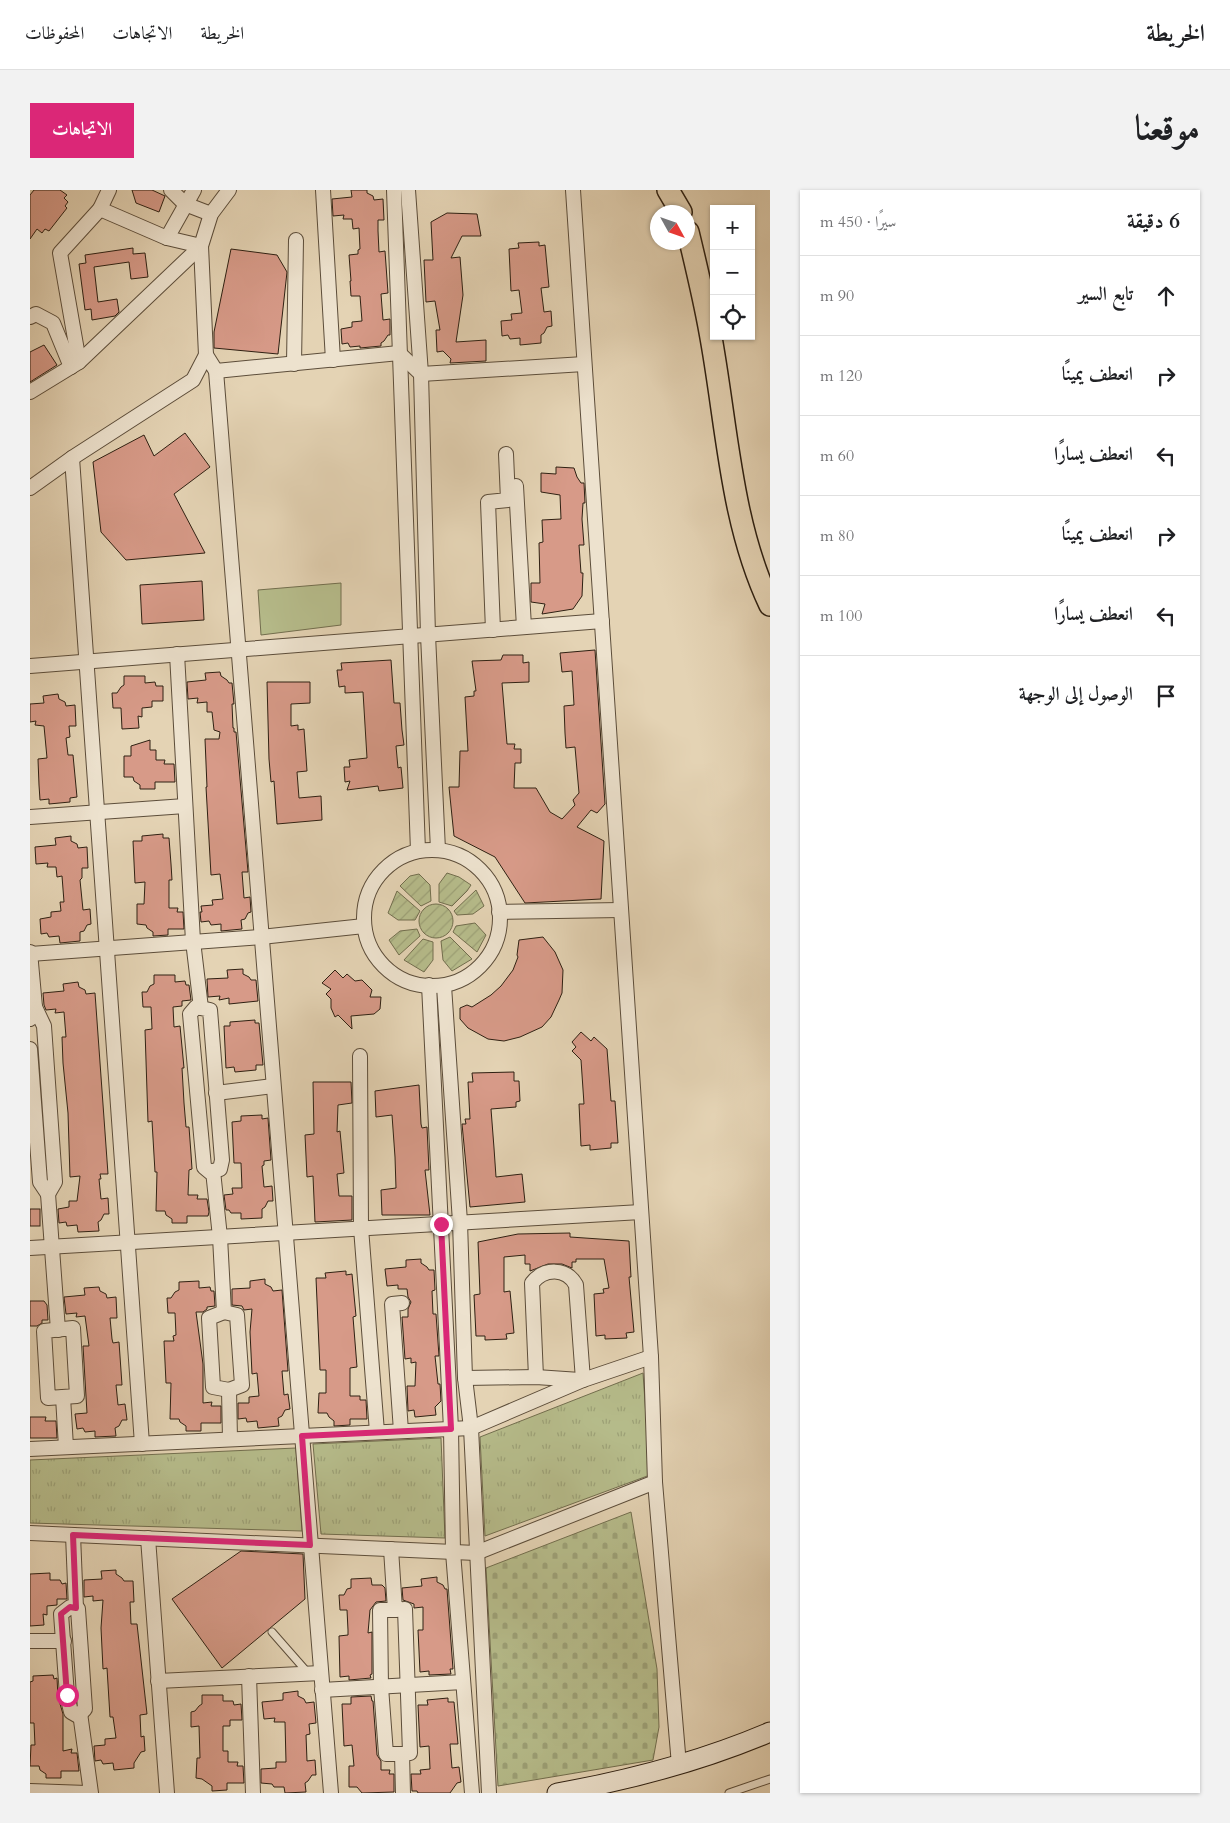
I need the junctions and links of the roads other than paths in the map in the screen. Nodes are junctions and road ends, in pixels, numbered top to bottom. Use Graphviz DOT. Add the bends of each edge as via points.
graph roads {
  1 [pos="109,190"];
  2 [pos="171,190"];
  3 [pos="194,190"];
  4 [pos="229,190"];
  5 [pos="323,190"];
  6 [pos="394,190"];
  7 [pos="408,190"];
  8 [pos="573,190"];
  9 [pos="668,190"];
  10 [pos="186,204"];
  11 [pos="677,205"];
  12 [pos="100,209"];
  13 [pos="211,214"];
  14 [pos="167,238"];
  15 [pos="296,240"];
  16 [pos="201,246"];
  17 [pos="692,250"];
  18 [pos="30,317"];
  19 [pos="399,354"];
  20 [pos="206,356"];
  21 [pos="333,360"];
  22 [pos="75,364"];
  23 [pos="294,364"];
  24 [pos="584,364"];
  25 [pos="216,371"];
  26 [pos="421,374"];
  27 [pos="193,380"];
  28 [pos="217,390"];
  29 [pos="30,392"];
  30 [pos="506,454"];
  31 [pos="72,458"];
  32 [pos="516,481"];
  33 [pos="30,488"];
  34 [pos="770,605"];
  35 [pos="602,621"];
  36 [pos="524,627"];
  37 [pos="493,630"];
  38 [pos="428,635"];
  39 [pos="410,636"];
  40 [pos="238,650"];
  41 [pos="177,654"];
  42 [pos="86,661"];
  43 [pos="30,666"];
  44 [pos="186,806"];
  45 [pos="97,813"];
  46 [pos="30,817"];
  47 [pos="438,850"];
  48 [pos="418,851"];
  49 [pos="621,910"];
  50 [pos="499,912"];
  51 [pos="364,926"];
  52 [pos="261,937"];
  53 [pos="193,941"];
  54 [pos="107,948"];
  55 [pos="30,953"];
  56 [pos="429,985"];
  57 [pos="444,986"];
  58 [pos="201,1008"];
  59 [pos="32,1013"];
  60 [pos="30,1049"];
  61 [pos="360,1056"];
  62 [pos="449,1063"];
  63 [pos="434,1065"];
  64 [pos="273,1086"];
  65 [pos="216,1093"];
  66 [pos="213,1171"];
  67 [pos="48,1194"];
  68 [pos="641,1212"];
  69 [pos="460,1222"];
  70 [pos="441,1224"];
  71 [pos="361,1228"];
  72 [pos="285,1233"];
  73 [pos="220,1236"];
  74 [pos="128,1242"];
  75 [pos="51,1246"];
  76 [pos="30,1248"];
  77 [pos="402,1303"];
  78 [pos="224,1312"];
  79 [pos="58,1330"];
  80 [pos="651,1357"];
  81 [pos="536,1377"];
  82 [pos="465,1378"];
  83 [pos="583,1380"];
  84 [pos="229,1390"];
  85 [pos="63,1397"];
  86 [pos="471,1428"];
  87 [pos="451,1429"];
  88 [pos="401,1431"];
  89 [pos="377,1432"];
  90 [pos="302,1436"];
  91 [pos="230,1439"];
  92 [pos="142,1444"];
  93 [pos="66,1447"];
  94 [pos="30,1449"];
  95 [pos="655,1482"];
  96 [pos="30,1533"];
  97 [pos="73,1535"];
  98 [pos="148,1538"];
  99 [pos="310,1545"];
  100 [pos="391,1549"];
  101 [pos="453,1552"];
  102 [pos="476,1553"];
  103 [pos="76,1608"];
  104 [pos="395,1610"];
  105 [pos="272,1632"];
  106 [pos="30,1641"];
  107 [pos="64,1641"];
  108 [pos="314,1673"];
  109 [pos="248,1676"];
  110 [pos="158,1681"];
  111 [pos="463,1682"];
  112 [pos="408,1685"];
  113 [pos="381,1687"];
  114 [pos="322,1690"];
  115 [pos="80,1713"];
  116 [pos="770,1732"];
  117 [pos="402,1754"];
  118 [pos="679,1766"];
  119 [pos="770,1779"];
  120 [pos="30,1791"];
  121 [pos="86,1793"];
  122 [pos="91,1793"];
  123 [pos="167,1793"];
  124 [pos="253,1793"];
  125 [pos="331,1793"];
  126 [pos="403,1793"];
  127 [pos="472,1793"];
  128 [pos="489,1793"];
  129 [pos="557,1793"];
  130 [pos="729,1793"];
  1 -- 12 [label="street"];
  2 -- 10 [label="street"];
  3 -- 10 [label="street"];
  4 -- 13 [label="street"];
  5 -- 21 [label="street"];
  6 -- 19 [label="street"];
  7 -- 26 [label="street"];
  8 -- 24 [label="street"];
  9 -- 11 [label="main road"];
  10 -- 13 [label="street"];
  10 -- 14 [label="street"];
  12 -- 14 [label="street"];
  12 -- 22 [label="street" via="60,253"];
  13 -- 16 [label="street"];
  14 -- 16 [label="street"];
  15 -- 23 [label="street"];
  16 -- 20 [label="street"];
  16 -- 22 [label="street"];
  17 -- 34 [label="main road" via="710,331 747,549"];
  18 -- 22 [label="street" via="36,314 53,323"];
  19 -- 21 [label="street"];
  19 -- 26 [label="street"];
  19 -- 39 [label="street"];
  20 -- 25 [label="street"];
  20 -- 27 [label="street"];
  21 -- 23 [label="street"];
  22 -- 29 [label="street"];
  23 -- 25 [label="street"];
  24 -- 26 [label="street"];
  24 -- 35 [label="street"];
  25 -- 28 [label="street"];
  26 -- 38 [label="street"];
  27 -- 28 [label="street" via="212,381"];
  27 -- 31 [label="street"];
  28 -- 40 [label="street"];
  30 -- 37 [label="street" via="508,500 488,502"];
  31 -- 33 [label="street"];
  31 -- 42 [label="street"];
  32 -- 36 [label="street"];
  35 -- 36 [label="street"];
  35 -- 49 [label="street"];
  36 -- 37 [label="street"];
  37 -- 38 [label="street"];
  38 -- 39 [label="street"];
  38 -- 47 [label="street"];
  39 -- 40 [label="street"];
  39 -- 48 [label="street"];
  40 -- 41 [label="street"];
  40 -- 52 [label="street"];
  41 -- 42 [label="street"];
  41 -- 44 [label="street"];
  42 -- 43 [label="street"];
  42 -- 45 [label="street"];
  44 -- 45 [label="street"];
  44 -- 53 [label="street"];
  45 -- 46 [label="street"];
  45 -- 54 [label="street"];
  47 -- 48 [label="street"];
  47 -- 50 [label="street" via="469,861 482,872 498,900"];
  48 -- 51 [label="street" via="399,858 383,870 365,906"];
  49 -- 50 [label="street"];
  49 -- 68 [label="street"];
  50 -- 57 [label="street" via="496,940 487,958 472,972"];
  51 -- 52 [label="street"];
  51 -- 56 [label="street" via="376,958 388,970 418,985"];
  52 -- 53 [label="street"];
  52 -- 64 [label="street"];
  53 -- 54 [label="street"];
  53 -- 58 [label="street"];
  54 -- 55 [label="street"];
  54 -- 74 [label="street"];
  55 -- 59 [label="street"];
  56 -- 57 [label="street"];
  56 -- 63 [label="street"];
  57 -- 62 [label="street"];
  58 -- 65 [label="street" via="210,1010"];
  58 -- 66 [label="street" via="196,1007 190,1014 204,1167"];
  59 -- 67 [label="street" via="44,1026 55,1182"];
  60 -- 67 [label="street" via="40,1182"];
  61 -- 71 [label="street"];
  62 -- 63 [label="street"];
  62 -- 69 [label="street"];
  63 -- 70 [label="street"];
  64 -- 65 [label="street"];
  64 -- 72 [label="street"];
  65 -- 66 [label="street" via="222,1160 220,1169"];
  66 -- 73 [label="street"];
  67 -- 75 [label="street"];
  68 -- 69 [label="street"];
  68 -- 80 [label="street"];
  69 -- 70 [label="street"];
  69 -- 82 [label="street"];
  70 -- 71 [label="street"];
  70 -- 87 [label="street"];
  71 -- 72 [label="street"];
  71 -- 89 [label="street"];
  72 -- 73 [label="street"];
  72 -- 90 [label="street"];
  73 -- 74 [label="street"];
  73 -- 78 [label="street"];
  74 -- 75 [label="street"];
  74 -- 92 [label="street"];
  75 -- 76 [label="street"];
  75 -- 79 [label="street"];
  77 -- 88 [label="street" via="392,1304"];
  78 -- 84 [label="street" via="237,1315 242,1385"];
  78 -- 84 [label="street" via="209,1318 212,1387"];
  79 -- 85 [label="street" via="44,1331 48,1398"];
  79 -- 85 [label="street" via="73,1328 77,1396"];
  80 -- 83 [label="street"];
  80 -- 95 [label="street"];
  81 -- 82 [label="street"];
  81 -- 83 [label="street"];
  81 -- 83 [label="street" via="532,1283 537,1276 563,1272 571,1276 576,1285"];
  82 -- 86 [label="street"];
  83 -- 86 [label="street"];
  84 -- 91 [label="street"];
  85 -- 93 [label="street"];
  86 -- 87 [label="street"];
  86 -- 102 [label="street"];
  87 -- 88 [label="street"];
  87 -- 101 [label="street"];
  88 -- 89 [label="street"];
  89 -- 90 [label="street"];
  90 -- 91 [label="street"];
  90 -- 99 [label="street"];
  91 -- 92 [label="street"];
  92 -- 93 [label="street"];
  93 -- 94 [label="street"];
  95 -- 102 [label="street"];
  95 -- 118 [label="street"];
  96 -- 97 [label="street"];
  97 -- 98 [label="street"];
  97 -- 103 [label="street"];
  98 -- 99 [label="street"];
  98 -- 110 [label="street"];
  99 -- 100 [label="street"];
  99 -- 108 [label="street"];
  100 -- 101 [label="street"];
  100 -- 104 [label="street"];
  101 -- 102 [label="street"];
  101 -- 111 [label="street"];
  102 -- 128 [label="street"];
  103 -- 107 [label="street" via="70,1607 61,1614"];
  103 -- 115 [label="street" via="85,1709"];
  104 -- 112 [label="street" via="405,1609"];
  104 -- 113 [label="street" via="380,1610"];
  105 -- 108 [label="lane"];
  106 -- 107 [label="street"];
  107 -- 115 [label="street" via="67,1695 71,1712 78,1716"];
  108 -- 109 [label="street"];
  108 -- 114 [label="street"];
  109 -- 110 [label="street"];
  109 -- 124 [label="street"];
  110 -- 123 [label="street"];
  111 -- 112 [label="street"];
  111 -- 127 [label="street"];
  112 -- 113 [label="street"];
  112 -- 117 [label="street" via="410,1753"];
  113 -- 114 [label="street"];
  113 -- 117 [label="street" via="386,1754"];
  114 -- 125 [label="street"];
  115 -- 122 [label="street"];
  116 -- 118 [label="street"];
  117 -- 126 [label="street"];
  118 -- 129 [label="street"];
  119 -- 130 [label="lane"];
  120 -- 121 [label="street"];
}
